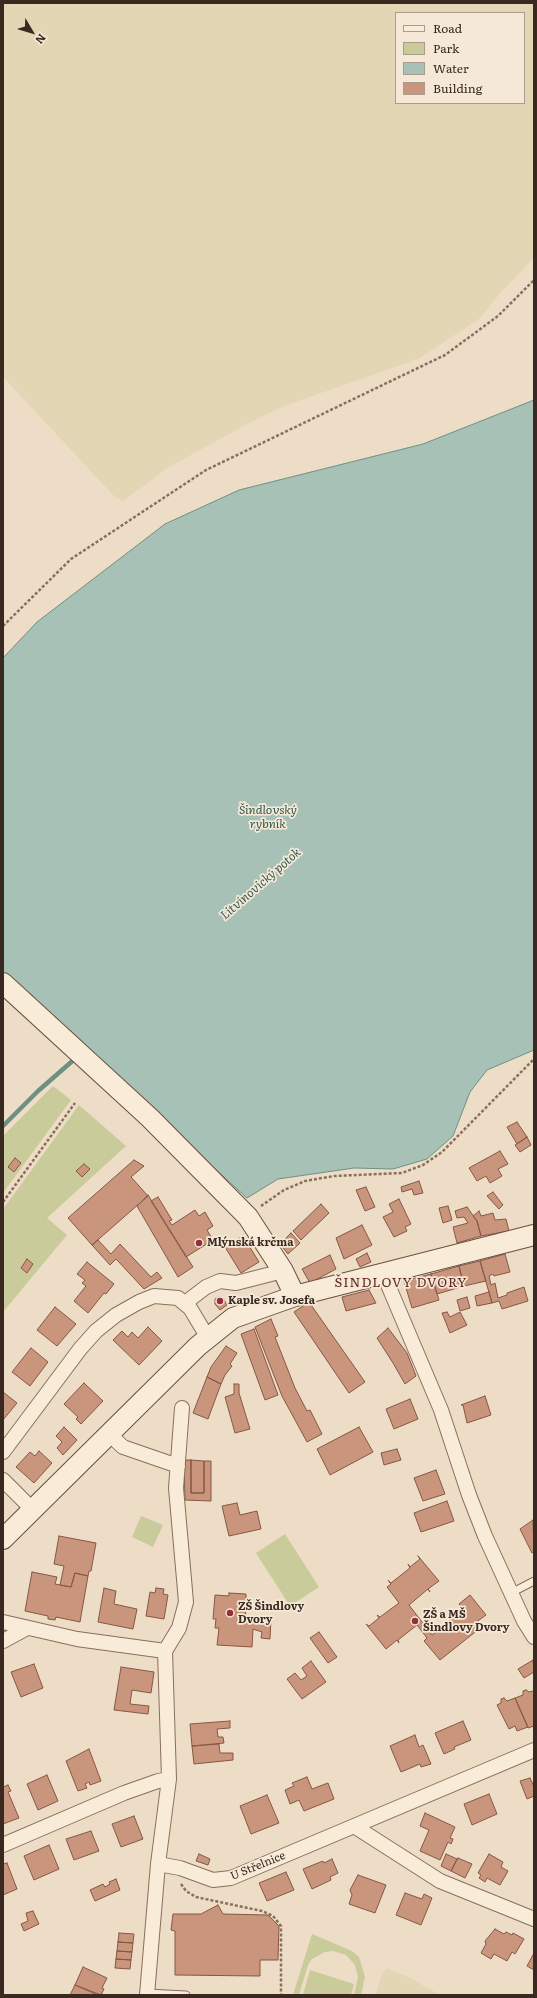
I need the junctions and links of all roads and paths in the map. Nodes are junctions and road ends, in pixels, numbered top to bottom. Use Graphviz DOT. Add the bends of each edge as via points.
graph roads {
  1 [pos="534,280"];
  2 [pos="3,626"];
  3 [pos="3,983"];
  4 [pos="534,1059"];
  5 [pos="75,1103"];
  6 [pos="3,1202"];
  7 [pos="248,1217"];
  8 [pos="534,1235"];
  9 [pos="283,1271"];
  10 [pos="383,1273"];
  11 [pos="296,1296"];
  12 [pos="185,1303"];
  13 [pos="208,1338"];
  14 [pos="182,1408"];
  15 [pos="109,1434"];
  16 [pos="3,1452"];
  17 [pos="178,1466"];
  18 [pos="3,1480"];
  19 [pos="33,1510"];
  20 [pos="3,1539"];
  21 [pos="534,1581"];
  22 [pos="510,1593"];
  23 [pos="3,1622"];
  24 [pos="27,1628"];
  25 [pos="534,1637"];
  26 [pos="3,1641"];
  27 [pos="165,1651"];
  28 [pos="534,1750"];
  29 [pos="169,1779"];
  30 [pos="354,1826"];
  31 [pos="3,1845"];
  32 [pos="158,1864"];
  33 [pos="178,1868"];
  34 [pos="534,1920"];
  35 [pos="147,1994"];
  36 [pos="186,1995"];
  37 [pos="281,1995"];
  1 -- 2 [label="path" via="498,316 445,355 206,470 70,559"];
  3 -- 7 [label="street" via="150,1118"];
  4 -- 7 [label="path" via="442,1152 423,1165 402,1173 334,1176 305,1181 284,1190"];
  5 -- 6 [label="path"];
  7 -- 9 [label="street"];
  8 -- 10 [label="street"];
  9 -- 11 [label="street"];
  9 -- 12 [label="street" via="236,1283 220,1281 206,1287"];
  10 -- 11 [label="street"];
  10 -- 22 [label="street" via="441,1410 469,1495"];
  11 -- 13 [label="street" via="233,1318"];
  12 -- 13 [label="street"];
  12 -- 16 [label="street" via="178,1298 154,1296 116,1315 96,1331"];
  13 -- 15 [label="street"];
  14 -- 17 [label="street"];
  15 -- 17 [label="street" via="123,1448"];
  15 -- 19 [label="street"];
  17 -- 27 [label="street" via="176,1488 186,1602 179,1628"];
  18 -- 19 [label="street"];
  19 -- 20 [label="street"];
  21 -- 22 [label="lane"];
  22 -- 25 [label="street"];
  23 -- 24 [label="street"];
  24 -- 26 [label="street"];
  24 -- 27 [label="street" via="77,1639"];
  27 -- 29 [label="street"];
  28 -- 30 [label="street, U Střelnice"];
  29 -- 31 [label="street" via="124,1793"];
  29 -- 32 [label="street"];
  30 -- 33 [label="street, U Střelnice" via="231,1878 214,1880"];
  30 -- 34 [label="street" via="440,1881"];
  32 -- 33 [label="street, U Střelnice"];
  32 -- 35 [label="street"];
  33 -- 37 [label="path" via="181,1884 196,1897 262,1911 273,1916 281,1926"];
  35 -- 36 [label="lane"];
}
